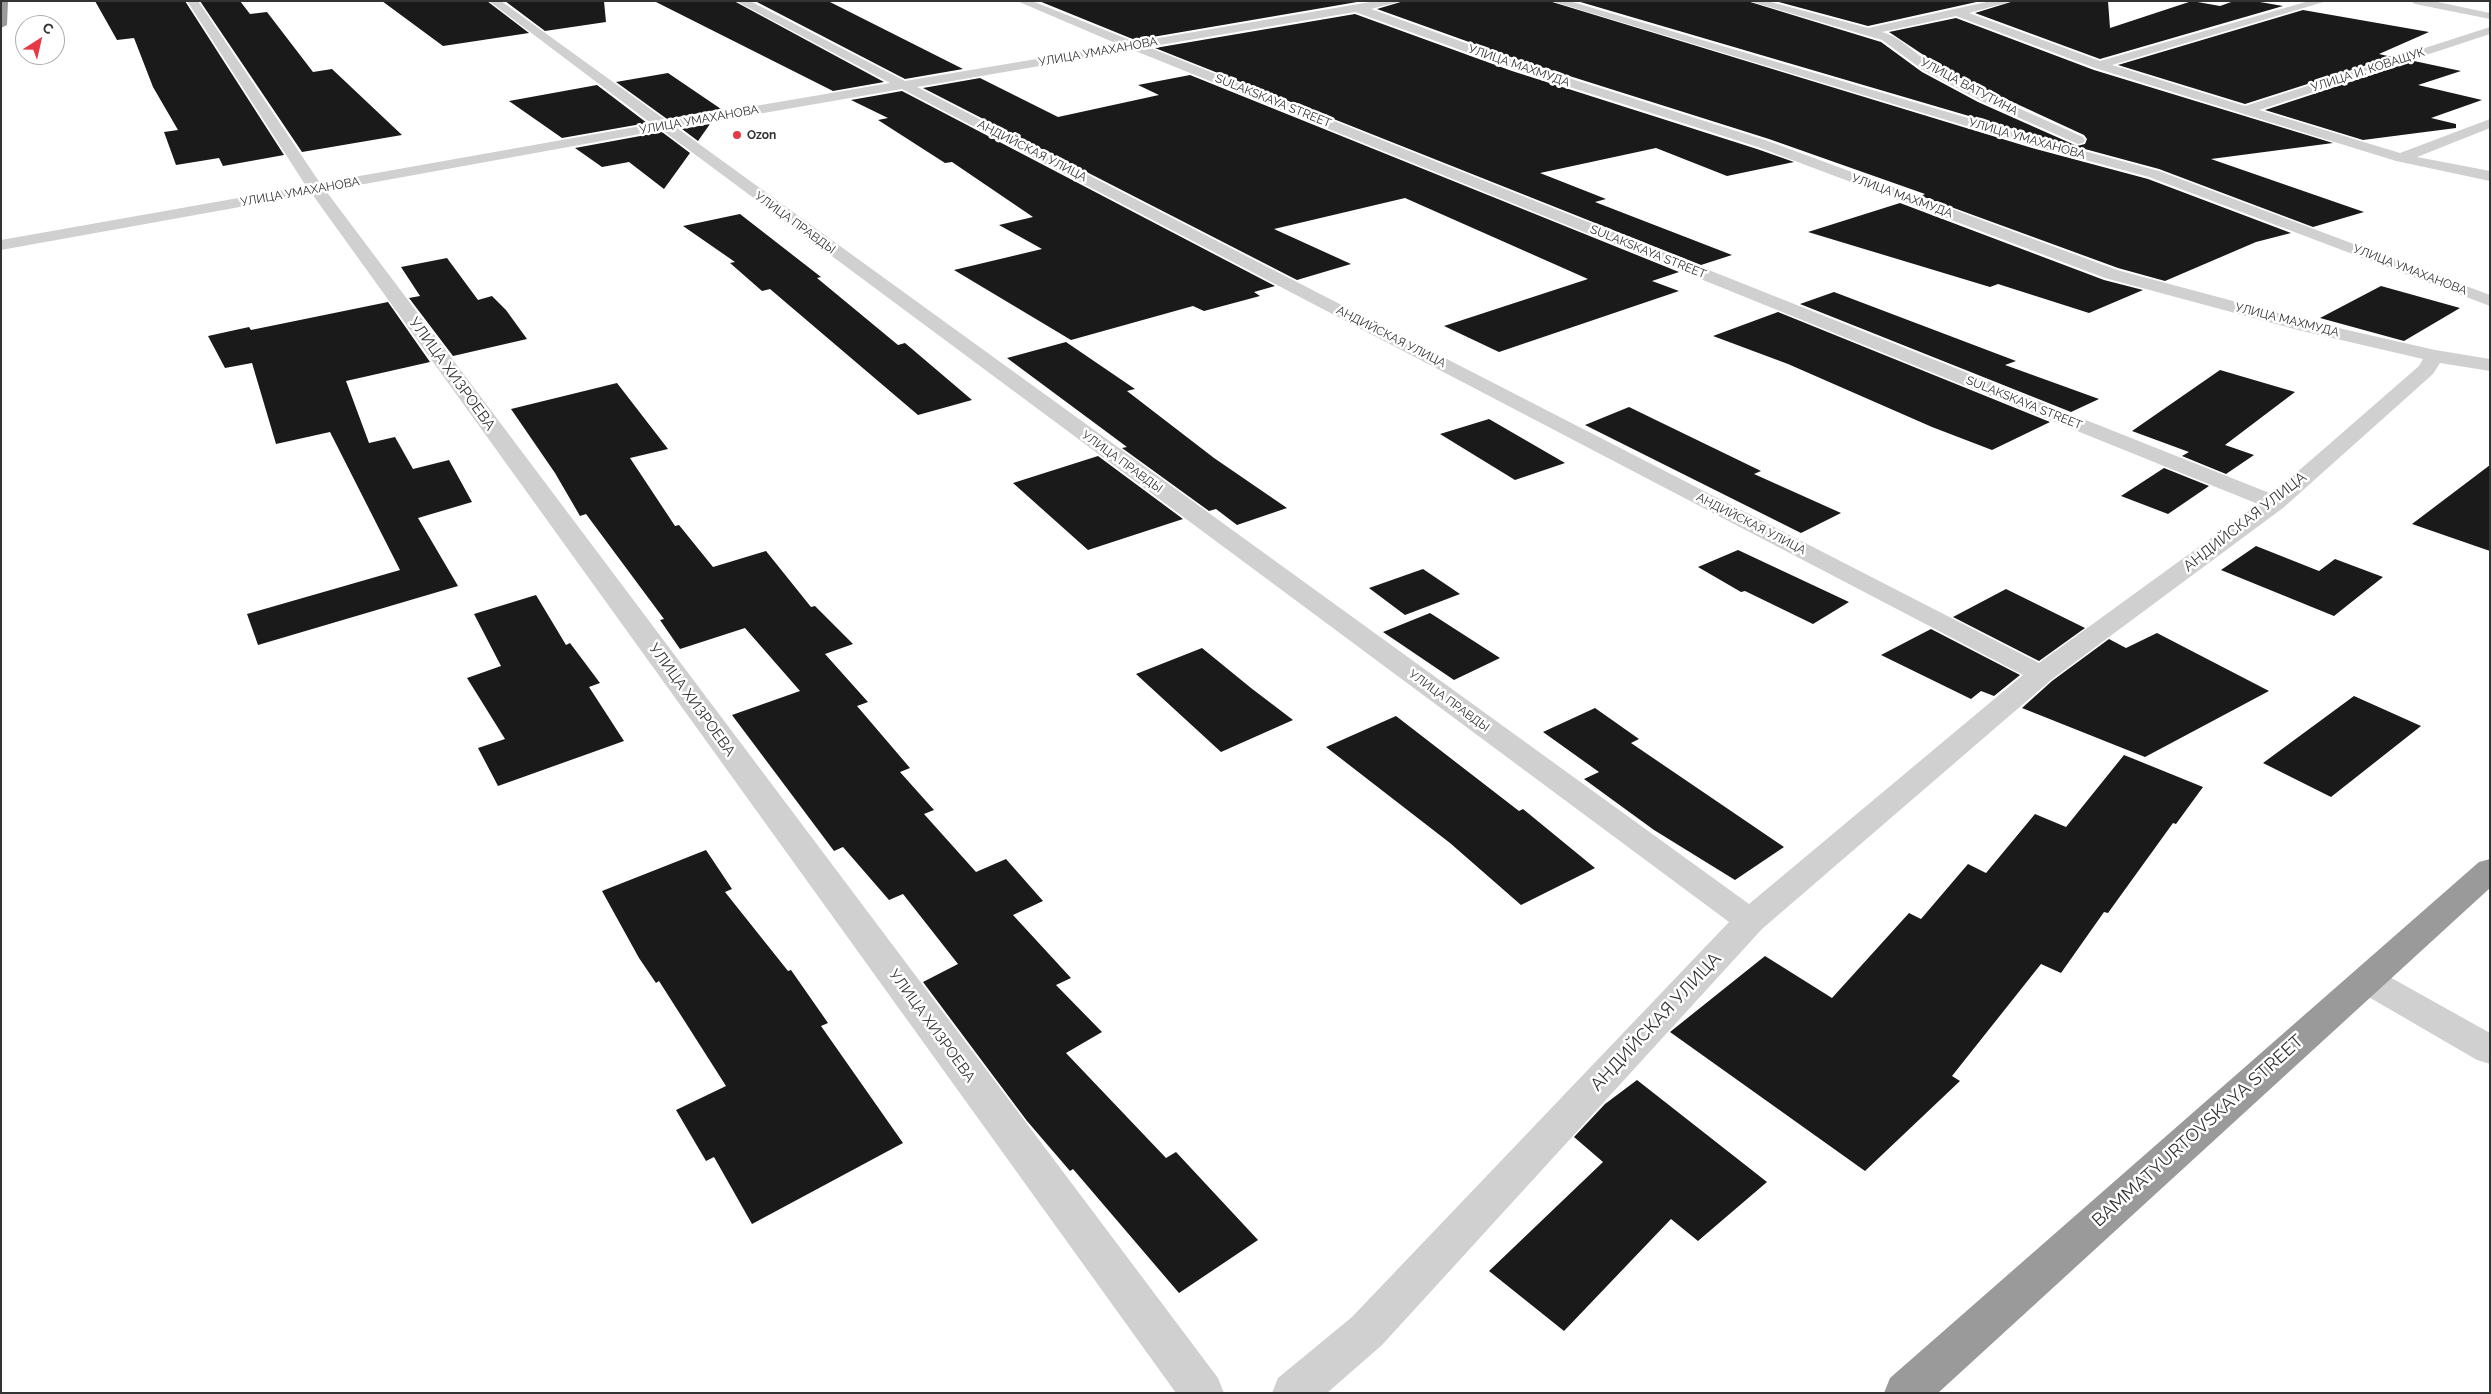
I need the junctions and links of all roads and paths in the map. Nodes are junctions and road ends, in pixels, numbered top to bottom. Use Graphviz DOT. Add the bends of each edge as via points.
graph roads {
  1 [pos="2,1"];
  2 [pos="192,1"];
  3 [pos="494,1"];
  4 [pos="741,1"];
  5 [pos="1022,1"];
  6 [pos="1323,1"];
  7 [pos="1397,1"];
  8 [pos="1556,1"];
  9 [pos="1754,1"];
  10 [pos="2007,1"];
  11 [pos="2322,1"];
  12 [pos="2418,1"];
  13 [pos="1348,10"];
  14 [pos="1956,12"];
  15 [pos="2490,16"];
  16 [pos="1,25"];
  17 [pos="2490,30"];
  18 [pos="1871,31"];
  19 [pos="1134,46"];
  20 [pos="2099,65"];
  21 [pos="905,85"];
  22 [pos="2245,110"];
  23 [pos="2490,123"];
  24 [pos="663,126"];
  25 [pos="2401,158"];
  26 [pos="2154,174"];
  27 [pos="2490,176"];
  28 [pos="316,189"];
  29 [pos="1,245"];
  30 [pos="2486,295"];
  31 [pos="2435,356"];
  32 [pos="2490,365"];
  33 [pos="2275,503"];
  34 [pos="2041,674"];
  35 [pos="2490,870"];
  36 [pos="1750,921"];
  37 [pos="2367,980"];
  38 [pos="2490,1050"];
  39 [pos="1202,1393"];
  40 [pos="1294,1393"];
  41 [pos="1906,1393"];
  1 -- 16 [label="highway"];
  2 -- 28 [label="street, УЛИЦА ХИЗРОЕВА"];
  3 -- 24 [label="street, УЛИЦА ПРАВДЫ"];
  4 -- 21 [label="street, АНДИЙСКАЯ УЛИЦА"];
  5 -- 19 [label="street, SULAKSKAYA STREET"];
  6 -- 13 [label="street, УЛИЦА МАХМУДА"];
  7 -- 13 [label="street, УЛИЦА УМАХАНОВА"];
  8 -- 26 [label="street, УЛИЦА УМАХАНОВА"];
  9 -- 18 [label="street, УЛИЦА ВАТУТИНА"];
  10 -- 14 [label="street"];
  11 -- 20 [label="street"];
  12 -- 15 [label="street"];
  13 -- 19 [label="street, УЛИЦА УМАХАНОВА"];
  13 -- 31 [label="street, УЛИЦА МАХМУДА" via="1370,12 1517,66 1763,144 2111,274 2305,326"];
  14 -- 18 [label="street"];
  14 -- 20 [label="street"];
  17 -- 22 [label="street, УЛИЦА И. КОВАЩУК"];
  18 -- 26 [label="street, УЛИЦА ВАТУТИНА" via="1984,97"];
  19 -- 21 [label="street, УЛИЦА УМАХАНОВА"];
  19 -- 33 [label="street, SULAKSKAYA STREET"];
  20 -- 22 [label="street"];
  21 -- 24 [label="street, УЛИЦА УМАХАНОВА"];
  21 -- 34 [label="street, АНДИЙСКАЯ УЛИЦА"];
  22 -- 25 [label="street"];
  23 -- 25 [label="street"];
  24 -- 28 [label="street, УЛИЦА УМАХАНОВА"];
  24 -- 36 [label="street, УЛИЦА ПРАВДЫ"];
  25 -- 27 [label="street"];
  26 -- 30 [label="street, УЛИЦА УМАХАНОВА"];
  28 -- 29 [label="street, УЛИЦА УМАХАНОВА"];
  28 -- 39 [label="street, УЛИЦА ХИЗРОЕВА"];
  31 -- 32 [label="street, УЛИЦА МАХМУДА"];
  31 -- 33 [label="street, АНДИЙСКАЯ УЛИЦА" via="2426,370"];
  33 -- 34 [label="street, АНДИЙСКАЯ УЛИЦА"];
  34 -- 36 [label="street, АНДИЙСКАЯ УЛИЦА"];
  35 -- 37 [label="highway, BAMMATYURTOVSKAYA STREET"];
  36 -- 40 [label="street, АНДИЙСКАЯ УЛИЦА" via="1367,1331"];
  37 -- 38 [label="street"];
  37 -- 41 [label="highway, BAMMATYURTOVSKAYA STREET"];
}
